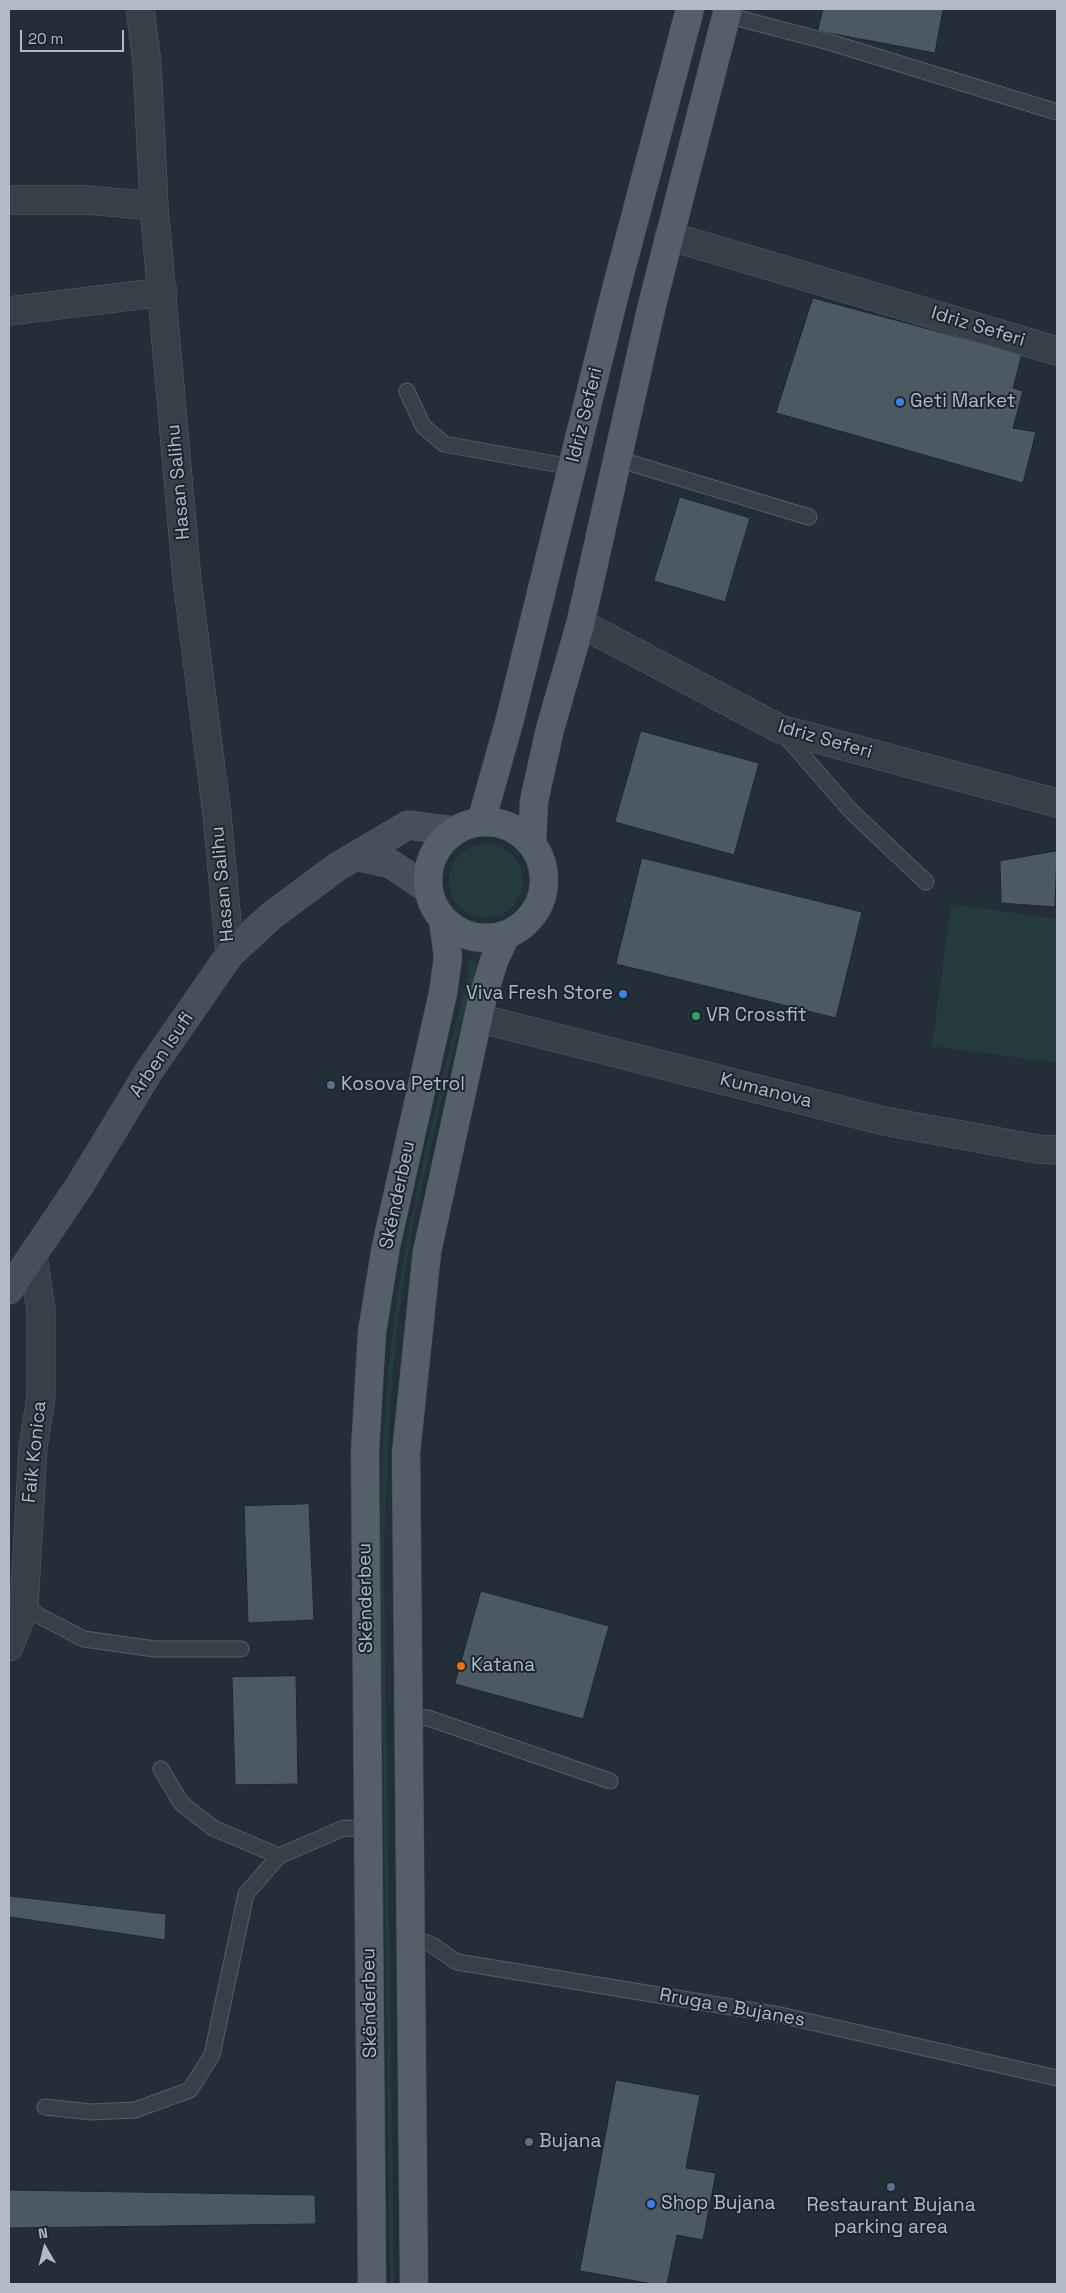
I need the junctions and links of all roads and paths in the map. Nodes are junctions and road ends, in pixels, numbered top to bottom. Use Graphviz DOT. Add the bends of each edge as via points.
graph roads {
  1 [pos="140,9"];
  2 [pos="690,9"];
  3 [pos="727,12"];
  4 [pos="1057,112"];
  5 [pos="9,200"];
  6 [pos="154,206"];
  7 [pos="669,236"];
  8 [pos="163,292"];
  9 [pos="9,311"];
  10 [pos="1057,350"];
  11 [pos="407,391"];
  12 [pos="617,459"];
  13 [pos="572,467"];
  14 [pos="810,517"];
  15 [pos="580,626"];
  16 [pos="780,729"];
  17 [pos="1057,803"];
  18 [pos="481,822"];
  19 [pos="455,831"];
  20 [pos="532,844"];
  21 [pos="355,856"];
  22 [pos="926,882"];
  23 [pos="428,889"];
  24 [pos="443,920"];
  25 [pos="506,934"];
  26 [pos="230,954"];
  27 [pos="478,1018"];
  28 [pos="1057,1150"];
  29 [pos="33,1256"];
  30 [pos="9,1290"];
  31 [pos="24,1608"];
  32 [pos="9,1647"];
  33 [pos="241,1648"];
  34 [pos="408,1717"];
  35 [pos="161,1769"];
  36 [pos="610,1781"];
  37 [pos="368,1829"];
  38 [pos="279,1856"];
  39 [pos="410,1936"];
  40 [pos="1057,2078"];
  41 [pos="45,2107"];
  42 [pos="372,2284"];
  43 [pos="416,2284"];
  1 -- 6 [label="street, Hasan Salihu" via="147,63"];
  2 -- 13 [label="main road, Idriz Seferi"];
  3 -- 4 [label="lane"];
  3 -- 7 [label="main road"];
  5 -- 6 [label="street" via="88,200"];
  6 -- 8 [label="street, Hasan Salihu"];
  7 -- 10 [label="street, Idriz Seferi"];
  7 -- 12 [label="main road"];
  8 -- 9 [label="street"];
  8 -- 26 [label="street, Hasan Salihu" via="187,580 217,815"];
  11 -- 13 [label="lane" via="423,426 444,444"];
  12 -- 14 [label="lane"];
  12 -- 15 [label="main road"];
  13 -- 18 [label="main road, Idriz Seferi" via="510,719"];
  15 -- 16 [label="street, Idriz Seferi"];
  15 -- 20 [label="main road" via="550,729 534,802"];
  16 -- 17 [label="street, Idriz Seferi"];
  16 -- 22 [label="lane" via="851,811"];
  18 -- 19 [label="main road"];
  18 -- 20 [label="main road" via="504,825"];
  19 -- 21 [label="street, Arben Isufi" via="408,825"];
  19 -- 23 [label="main road" via="433,856"];
  20 -- 25 [label="main road" via="544,872 540,903 526,921"];
  21 -- 23 [label="street" via="392,864"];
  21 -- 26 [label="street, Arben Isufi" via="271,916"];
  23 -- 24 [label="main road"];
  24 -- 25 [label="main road" via="473,936 490,938"];
  24 -- 37 [label="main road, Skënderbeu" via="448,957 443,993 386,1246 372,1332 364,1450"];
  25 -- 27 [label="main road" via="494,960"];
  26 -- 29 [label="street, Arben Isufi" via="149,1071"];
  27 -- 28 [label="street, Kumanova" via="884,1121"];
  27 -- 34 [label="main road" via="427,1252 406,1453"];
  29 -- 30 [label="street, Arben Isufi"];
  29 -- 31 [label="street, Faik Konica" via="41,1310 42,1397 33,1447"];
  31 -- 32 [label="street, Faik Konica"];
  31 -- 33 [label="lane" via="84,1639 154,1649"];
  34 -- 36 [label="lane" via="428,1718"];
  34 -- 39 [label="main road"];
  35 -- 38 [label="lane" via="181,1803 213,1828"];
  37 -- 38 [label="lane" via="344,1828"];
  37 -- 42 [label="main road, Skënderbeu"];
  38 -- 41 [label="lane" via="246,1894 212,2055 190,2090 135,2110 91,2112"];
  39 -- 40 [label="lane, Rruga e Bujanes" via="432,1945 457,1962 780,2015"];
  39 -- 43 [label="main road"];
}
